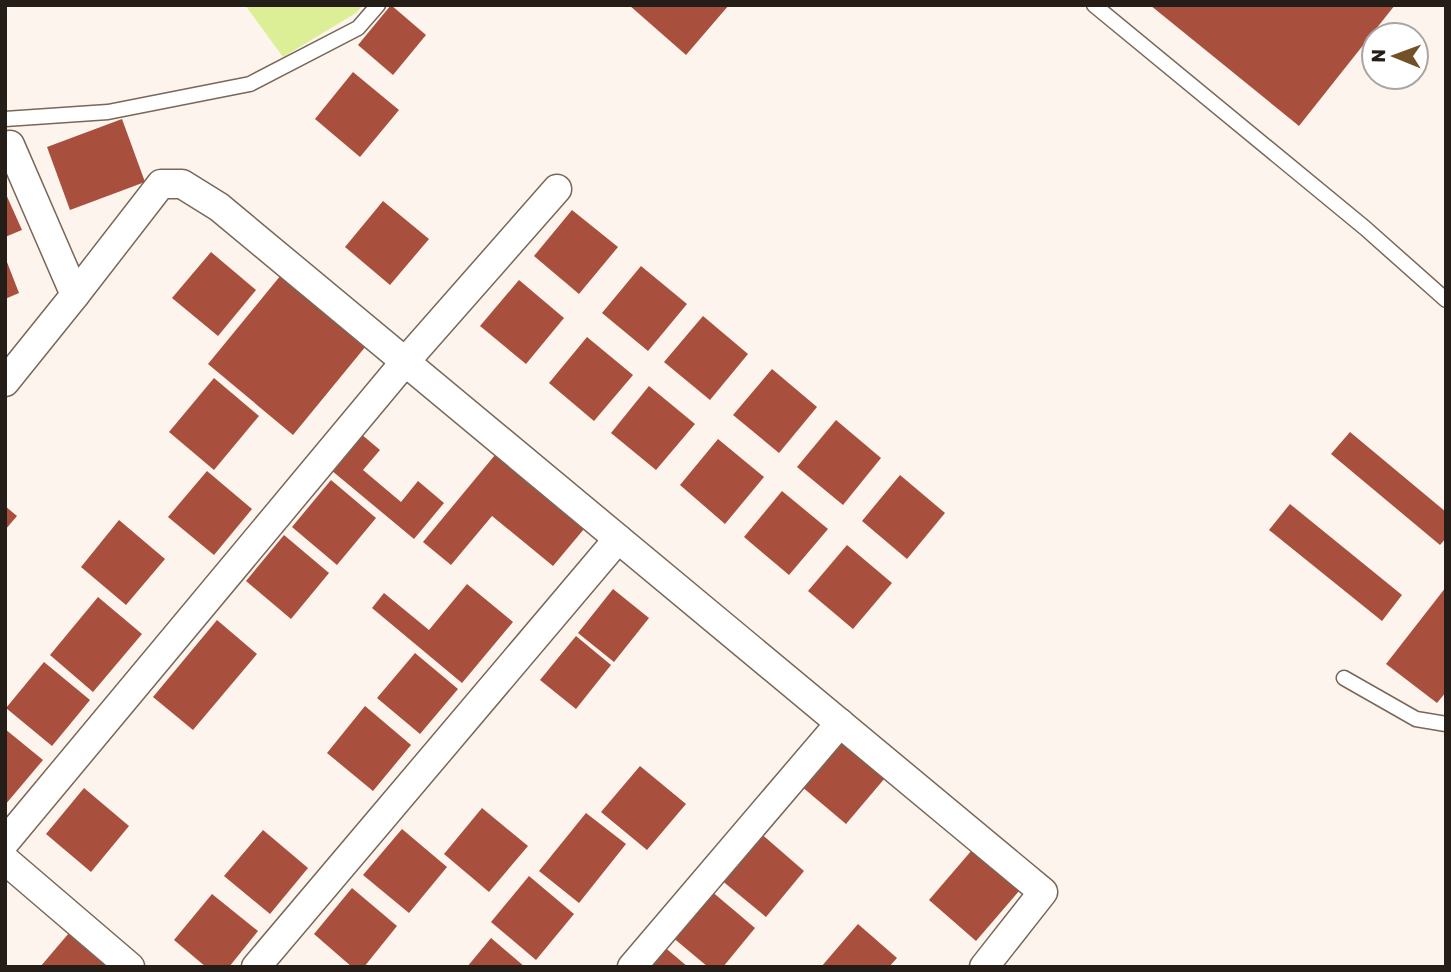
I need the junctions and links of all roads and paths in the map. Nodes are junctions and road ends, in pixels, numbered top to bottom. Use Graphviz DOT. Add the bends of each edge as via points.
graph roads {
  1 [pos="378,5"];
  2 [pos="1094,5"];
  3 [pos="8,132"];
  4 [pos="557,188"];
  5 [pos="75,295"];
  6 [pos="1446,300"];
  7 [pos="404,363"];
  8 [pos="5,382"];
  9 [pos="618,540"];
  10 [pos="1344,678"];
  11 [pos="839,723"];
  12 [pos="1446,724"];
  13 [pos="5,842"];
  14 [pos="5,860"];
  15 [pos="130,967"];
  16 [pos="257,967"];
  17 [pos="632,967"];
  18 [pos="984,967"];
  1 -- 3 [label="lane" via="358,28 250,84"];
  2 -- 6 [label="lane"];
  3 -- 5 [label="street"];
  4 -- 7 [label="street"];
  5 -- 7 [label="street" via="161,184 182,184 219,207"];
  5 -- 8 [label="street"];
  7 -- 9 [label="street"];
  7 -- 13 [label="street"];
  9 -- 11 [label="street"];
  9 -- 16 [label="street"];
  10 -- 12 [label="lane" via="1416,719"];
  11 -- 17 [label="street"];
  11 -- 18 [label="street" via="1043,892"];
  14 -- 15 [label="street"];
}
